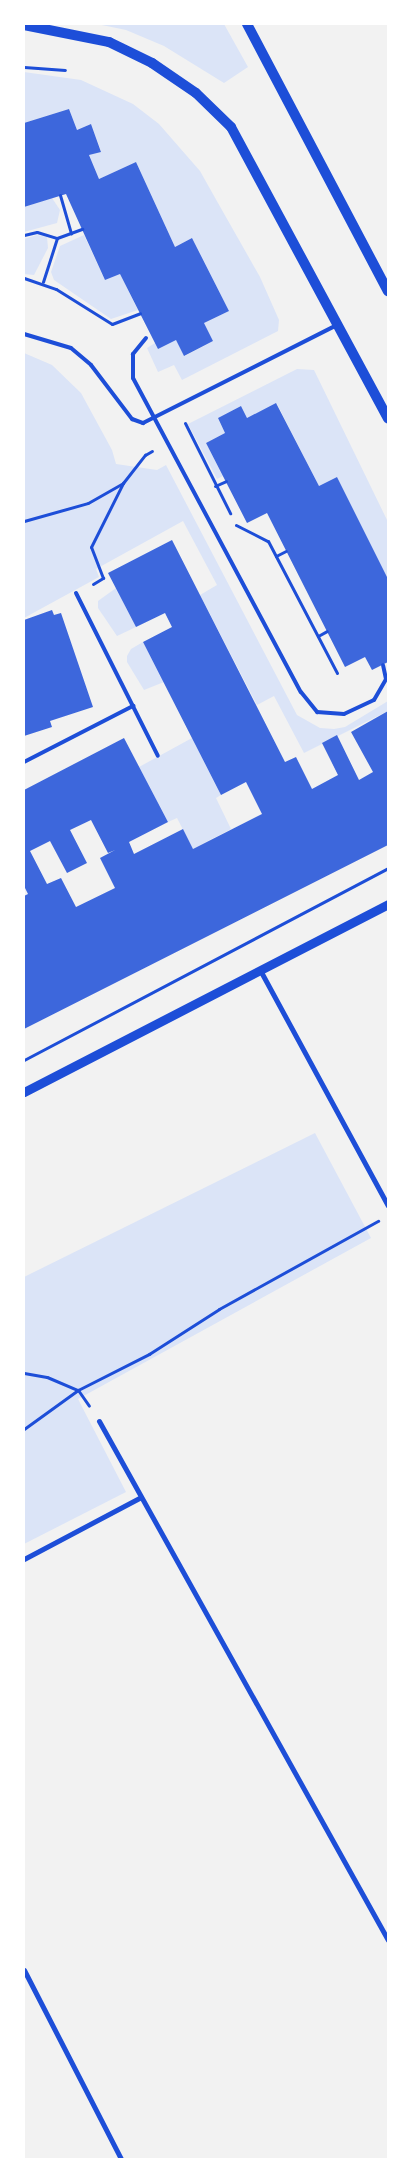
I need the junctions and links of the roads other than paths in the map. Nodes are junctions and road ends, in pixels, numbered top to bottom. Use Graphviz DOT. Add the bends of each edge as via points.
graph roads {
  1 [pos="247,24"];
  2 [pos="24,25"];
  3 [pos="388,291"];
  4 [pos="339,324"];
  5 [pos="24,334"];
  6 [pos="146,338"];
  7 [pos="154,418"];
  8 [pos="388,418"];
  9 [pos="76,594"];
  10 [pos="383,665"];
  11 [pos="133,706"];
  12 [pos="158,756"];
  13 [pos="24,762"];
  14 [pos="388,904"];
  15 [pos="260,970"];
  16 [pos="24,1092"];
  17 [pos="388,1206"];
  18 [pos="99,1420"];
  19 [pos="141,1497"];
  20 [pos="24,1559"];
  21 [pos="388,1940"];
  22 [pos="24,1970"];
  23 [pos="122,2159"];
  1 -- 3 [label="main road"];
  2 -- 4 [label="main road" via="109,42 152,63 203,100 231,127 252,160"];
  4 -- 7 [label="lane"];
  4 -- 8 [label="main road"];
  5 -- 7 [label="lane" via="71,348 91,365 132,419 143,423"];
  6 -- 7 [label="lane" via="137,346 131,366 133,378"];
  7 -- 10 [label="lane" via="301,692 317,712 344,714 374,700 386,679"];
  9 -- 11 [label="lane"];
  11 -- 12 [label="lane"];
  11 -- 13 [label="lane"];
  14 -- 15 [label="street"];
  15 -- 16 [label="street"];
  15 -- 17 [label="street"];
  18 -- 19 [label="street"];
  19 -- 20 [label="street"];
  19 -- 21 [label="street"];
  22 -- 23 [label="street"];
}
